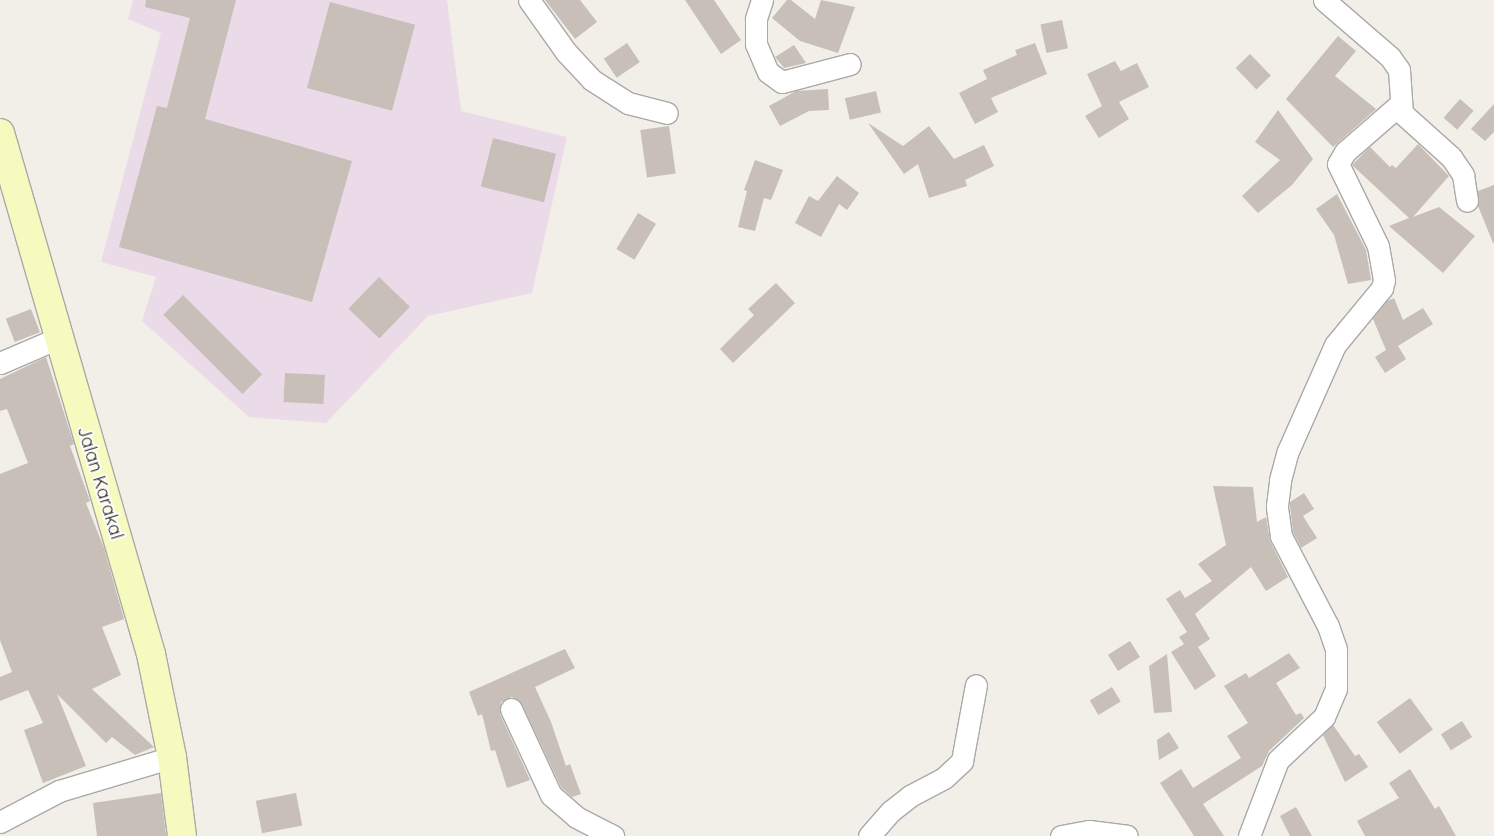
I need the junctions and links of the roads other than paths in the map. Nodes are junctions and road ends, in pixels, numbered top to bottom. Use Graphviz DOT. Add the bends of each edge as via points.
graph roads {
  1 [pos="529,0"];
  2 [pos="762,0"];
  3 [pos="1324,0"];
  4 [pos="850,64"];
  5 [pos="1399,105"];
  6 [pos="667,113"];
  7 [pos="0,133"];
  8 [pos="1467,201"];
  9 [pos="58,338"];
  10 [pos="0,363"];
  11 [pos="976,685"];
  12 [pos="511,709"];
  13 [pos="172,758"];
  14 [pos="0,822"];
  15 [pos="182,836"];
  16 [pos="613,836"];
  17 [pos="869,836"];
  18 [pos="1061,836"];
  19 [pos="1127,836"];
  20 [pos="1249,836"];
  1 -- 6 [label="street" via="566,52 592,80 628,103"];
  2 -- 4 [label="street" via="756,19 756,44 768,72 782,82"];
  3 -- 5 [label="street" via="1390,57 1399,70"];
  5 -- 8 [label="street" via="1402,113 1451,157 1463,175"];
  5 -- 20 [label="street" via="1345,152 1338,164 1378,246 1384,280 1382,288 1335,345 1288,451 1277,506 1281,536 1328,626 1336,649 1336,689 1324,717 1278,760"];
  7 -- 9 [label="main road, Jalan Karakal"];
  9 -- 10 [label="street"];
  9 -- 13 [label="main road, Jalan Karakal" via="151,654"];
  11 -- 17 [label="street" via="962,761 944,778 898,806"];
  12 -- 16 [label="street" via="551,795 576,817"];
  13 -- 14 [label="street" via="59,790"];
  13 -- 15 [label="main road, Jalan Karakal"];
  18 -- 19 [label="street" via="1089,831"];
}
